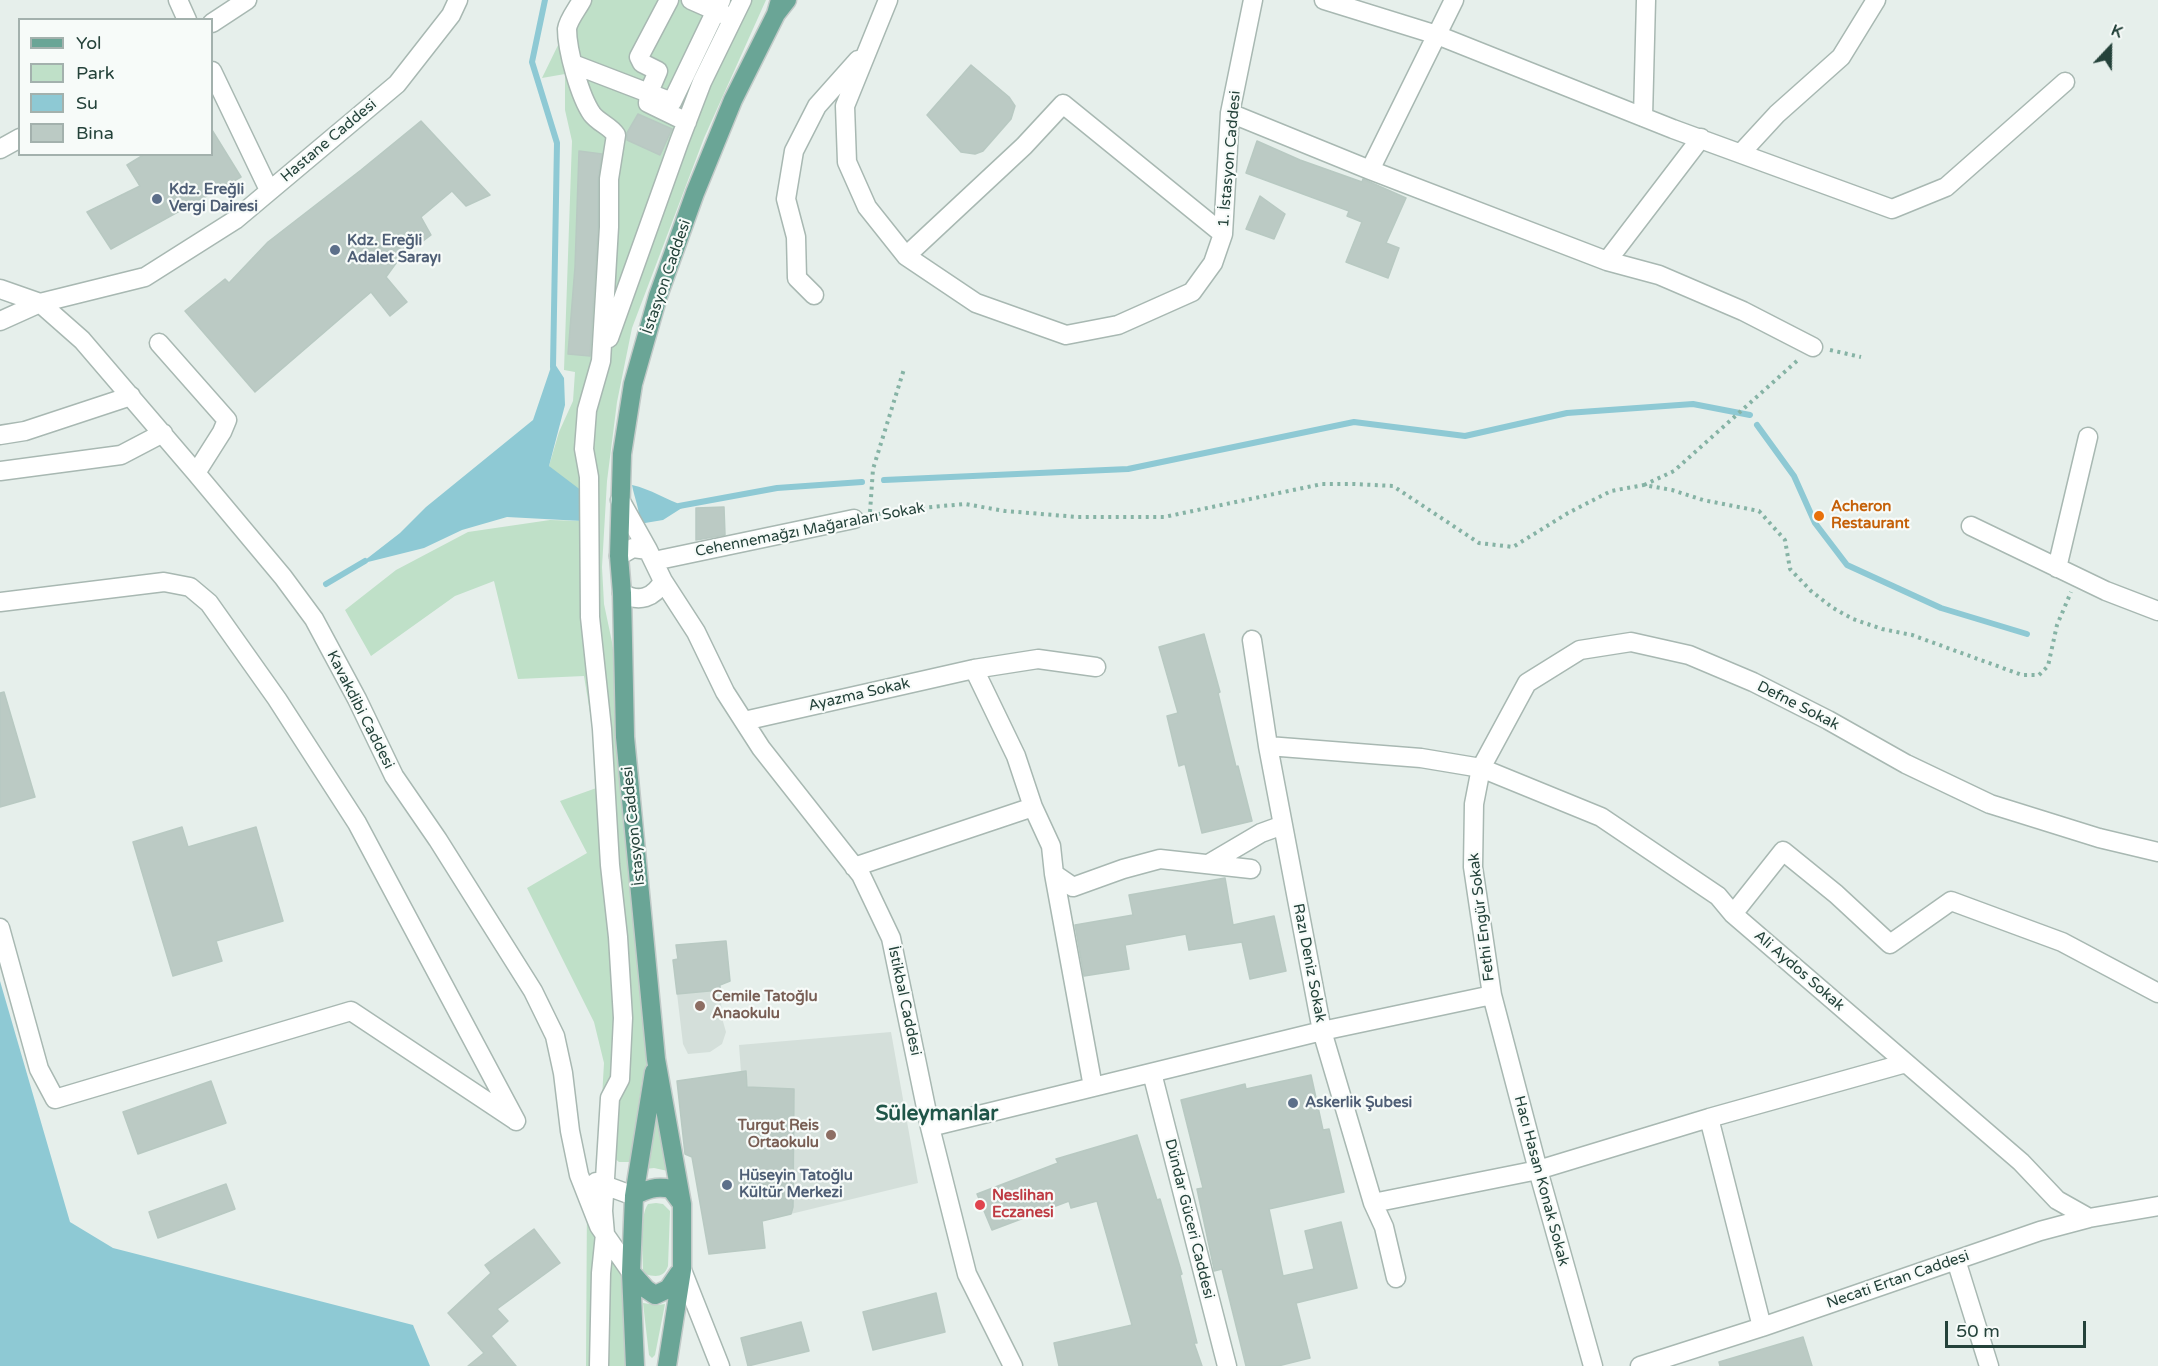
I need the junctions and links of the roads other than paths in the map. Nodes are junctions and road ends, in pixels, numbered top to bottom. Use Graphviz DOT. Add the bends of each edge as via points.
graph roads {
  1 [pos="178,0"];
  2 [pos="247,0"];
  3 [pos="458,0"];
  4 [pos="582,0"];
  5 [pos="669,0"];
  6 [pos="691,0"];
  7 [pos="742,0"];
  8 [pos="888,0"];
  9 [pos="1252,0"];
  10 [pos="1324,0"];
  11 [pos="1454,0"];
  12 [pos="1646,0"];
  13 [pos="1876,0"];
  14 [pos="719,5"];
  15 [pos="781,5"];
  16 [pos="186,18"];
  17 [pos="734,18"];
  18 [pos="213,22"];
  19 [pos="1437,35"];
  20 [pos="869,47"];
  21 [pos="573,64"];
  22 [pos="213,73"];
  23 [pos="2065,82"];
  24 [pos="649,92"];
  25 [pos="1230,113"];
  26 [pos="1643,117"];
  27 [pos="687,122"];
  28 [pos="1701,138"];
  29 [pos="18,139"];
  30 [pos="0,149"];
  31 [pos="1741,153"];
  32 [pos="1370,170"];
  33 [pos="269,190"];
  34 [pos="1224,234"];
  35 [pos="906,256"];
  36 [pos="1607,261"];
  37 [pos="0,289"];
  38 [pos="814,295"];
  39 [pos="40,303"];
  40 [pos="0,321"];
  41 [pos="159,343"];
  42 [pos="1813,346"];
  43 [pos="598,374"];
  44 [pos="131,396"];
  45 [pos="163,433"];
  46 [pos="0,435"];
  47 [pos="2088,437"];
  48 [pos="0,471"];
  49 [pos="196,473"];
  50 [pos="620,500"];
  51 [pos="862,517"];
  52 [pos="1971,526"];
  53 [pos="620,556"];
  54 [pos="651,556"];
  55 [pos="2056,568"];
  56 [pos="663,580"];
  57 [pos="622,593"];
  58 [pos="0,602"];
  59 [pos="2158,611"];
  60 [pos="1252,640"];
  61 [pos="1096,667"];
  62 [pos="974,669"];
  63 [pos="744,721"];
  64 [pos="1268,746"];
  65 [pos="1481,768"];
  66 [pos="1033,807"];
  67 [pos="1282,825"];
  68 [pos="2158,852"];
  69 [pos="1210,863"];
  70 [pos="854,867"];
  71 [pos="1251,868"];
  72 [pos="1054,874"];
  73 [pos="1733,914"];
  74 [pos="0,928"];
  75 [pos="2158,993"];
  76 [pos="1492,995"];
  77 [pos="1322,1031"];
  78 [pos="656,1059"];
  79 [pos="1906,1064"];
  80 [pos="1152,1073"];
  81 [pos="1093,1087"];
  82 [pos="1709,1119"];
  83 [pos="930,1127"];
  84 [pos="1538,1170"];
  85 [pos="579,1174"];
  86 [pos="605,1186"];
  87 [pos="634,1196"];
  88 [pos="1373,1203"];
  89 [pos="682,1204"];
  90 [pos="2158,1206"];
  91 [pos="2089,1218"];
  92 [pos="604,1240"];
  93 [pos="1956,1260"];
  94 [pos="682,1270"];
  95 [pos="631,1272"];
  96 [pos="1396,1278"];
  97 [pos="1762,1327"];
  98 [pos="599,1366"];
  99 [pos="607,1366"];
  100 [pos="635,1366"];
  101 [pos="667,1366"];
  102 [pos="720,1366"];
  103 [pos="1013,1366"];
  104 [pos="1227,1366"];
  105 [pos="1593,1366"];
  106 [pos="1640,1366"];
  107 [pos="1989,1366"];
  1 -- 16 [label="street"];
  2 -- 18 [label="street"];
  3 -- 33 [label="street, Hastane Caddesi" via="451,15 397,84"];
  4 -- 21 [label="street" via="567,27"];
  5 -- 24 [label="street" via="639,57 642,63 658,71"];
  6 -- 14 [label="street"];
  7 -- 17 [label="street"];
  8 -- 20 [label="street, 1. İstasyon Caddesi"];
  9 -- 25 [label="street, 1. İstasyon Caddesi"];
  10 -- 19 [label="street"];
  11 -- 19 [label="street"];
  12 -- 26 [label="street"];
  13 -- 31 [label="street" via="1841,57 1777,114"];
  14 -- 17 [label="street"];
  14 -- 24 [label="street" via="672,102"];
  15 -- 50 [label="main road, İstasyon Caddesi" via="733,100 658,296 633,384 622,454"];
  17 -- 27 [label="street"];
  19 -- 26 [label="street"];
  19 -- 32 [label="street"];
  20 -- 35 [label="street, 1. İstasyon Caddesi" via="845,106 847,162 867,207"];
  20 -- 38 [label="street" via="817,106 794,151 786,199 796,237 797,278"];
  21 -- 24 [label="street"];
  21 -- 43 [label="street" via="592,113 616,135 609,179"];
  22 -- 33 [label="street"];
  23 -- 31 [label="street" via="1946,187 1892,209"];
  24 -- 27 [label="street" via="648,103"];
  25 -- 32 [label="street"];
  25 -- 34 [label="street, 1. İstasyon Caddesi"];
  26 -- 28 [label="street"];
  27 -- 43 [label="street"];
  28 -- 31 [label="street"];
  28 -- 36 [label="street"];
  29 -- 30 [label="street"];
  32 -- 36 [label="street"];
  33 -- 39 [label="street, Hastane Caddesi" via="235,220 145,277"];
  34 -- 35 [label="street, 1. İstasyon Caddesi" via="1213,263 1192,292 1119,325 1066,334 976,303"];
  34 -- 35 [label="street" via="1063,104 1024,146"];
  36 -- 42 [label="street" via="1659,275"];
  37 -- 39 [label="street"];
  39 -- 40 [label="street, Hastane Caddesi"];
  39 -- 44 [label="street, Kavakdibi Caddesi" via="81,340"];
  41 -- 49 [label="street" via="227,420"];
  43 -- 86 [label="street" via="587,410 584,449 589,477 590,617 623,1018 620,1079 610,1098"];
  44 -- 45 [label="street, Kavakdibi Caddesi"];
  44 -- 46 [label="street" via="25,431"];
  45 -- 48 [label="street" via="121,455"];
  45 -- 49 [label="street, Kavakdibi Caddesi"];
  47 -- 55 [label="street"];
  49 -- 85 [label="street, Kavakdibi Caddesi" via="314,619 394,776 533,991 555,1036"];
  50 -- 53 [label="main road, İstasyon Caddesi"];
  50 -- 54 [label="street, İstikbal Caddesi"];
  51 -- 54 [label="street, Cehennemağzı Mağaraları Sokak"];
  52 -- 55 [label="street"];
  53 -- 54 [label="street" via="633,548"];
  53 -- 57 [label="main road"];
  54 -- 56 [label="street, İstikbal Caddesi"];
  55 -- 59 [label="street"];
  56 -- 57 [label="street" via="646,597 638,599"];
  56 -- 63 [label="street, İstikbal Caddesi"];
  57 -- 78 [label="main road, İstasyon Caddesi" via="625,737"];
  58 -- 74 [label="street" via="164,582 190,587 209,603 357,823 516,1121 351,1011 55,1099 39,1069"];
  60 -- 64 [label="street, Razı Deniz Sokak"];
  61 -- 62 [label="street, Ayazma Sokak" via="1038,659"];
  62 -- 63 [label="street, Ayazma Sokak"];
  62 -- 66 [label="street" via="1016,756"];
  63 -- 70 [label="street, İstikbal Caddesi"];
  64 -- 65 [label="street, Ali Aydos Sokak" via="1421,758"];
  64 -- 67 [label="street, Razı Deniz Sokak"];
  65 -- 68 [label="street, Defne Sokak" via="1527,683 1580,650 1631,642 1689,655 1753,682 1990,804"];
  65 -- 73 [label="street, Ali Aydos Sokak" via="1601,817 1718,896"];
  65 -- 76 [label="street, Fethi Engür Sokak" via="1474,804 1473,867"];
  66 -- 70 [label="street"];
  66 -- 72 [label="street" via="1051,846"];
  67 -- 69 [label="street"];
  67 -- 77 [label="street, Razı Deniz Sokak"];
  69 -- 71 [label="street"];
  69 -- 72 [label="street" via="1160,859 1073,887"];
  70 -- 83 [label="street, İstikbal Caddesi" via="891,938"];
  72 -- 81 [label="street"];
  73 -- 75 [label="street" via="1783,851 1890,944 1951,901 2062,942"];
  73 -- 79 [label="street, Ali Aydos Sokak"];
  76 -- 77 [label="street"];
  76 -- 84 [label="street, Hacı Hasan Konak Sokak"];
  77 -- 80 [label="street"];
  77 -- 88 [label="street, Razı Deniz Sokak"];
  78 -- 87 [label="main road, İstasyon Caddesi"];
  78 -- 89 [label="main road, İstasyon Caddesi"];
  79 -- 82 [label="street"];
  79 -- 91 [label="street, Ali Aydos Sokak" via="2021,1162 2057,1200"];
  80 -- 81 [label="street"];
  80 -- 104 [label="street, Dündar Güceri Caddesi"];
  81 -- 83 [label="street"];
  82 -- 84 [label="street"];
  82 -- 97 [label="street"];
  83 -- 103 [label="street, İstikbal Caddesi" via="968,1274"];
  84 -- 88 [label="street"];
  84 -- 105 [label="street, Hacı Hasan Konak Sokak"];
  85 -- 86 [label="street"];
  85 -- 92 [label="street, Kavakdibi Caddesi"];
  86 -- 87 [label="street"];
  86 -- 92 [label="street"];
  87 -- 89 [label="main road" via="652,1187 662,1187 671,1189"];
  87 -- 95 [label="main road, İstasyon Caddesi"];
  88 -- 96 [label="street, Razı Deniz Sokak" via="1384,1227"];
  89 -- 94 [label="main road, İstasyon Caddesi"];
  90 -- 91 [label="street, Necati Ertan Caddesi"];
  91 -- 93 [label="street, Necati Ertan Caddesi"];
  92 -- 95 [label="street, Kavakdibi Caddesi"];
  92 -- 98 [label="street"];
  92 -- 99 [label="street"];
  93 -- 97 [label="street, Necati Ertan Caddesi"];
  93 -- 107 [label="street"];
  94 -- 95 [label="main road" via="668,1289 655,1295"];
  94 -- 101 [label="main road, İstasyon Caddesi"];
  94 -- 102 [label="street"];
  95 -- 100 [label="main road, İstasyon Caddesi"];
  97 -- 106 [label="street, Necati Ertan Caddesi"];
}
